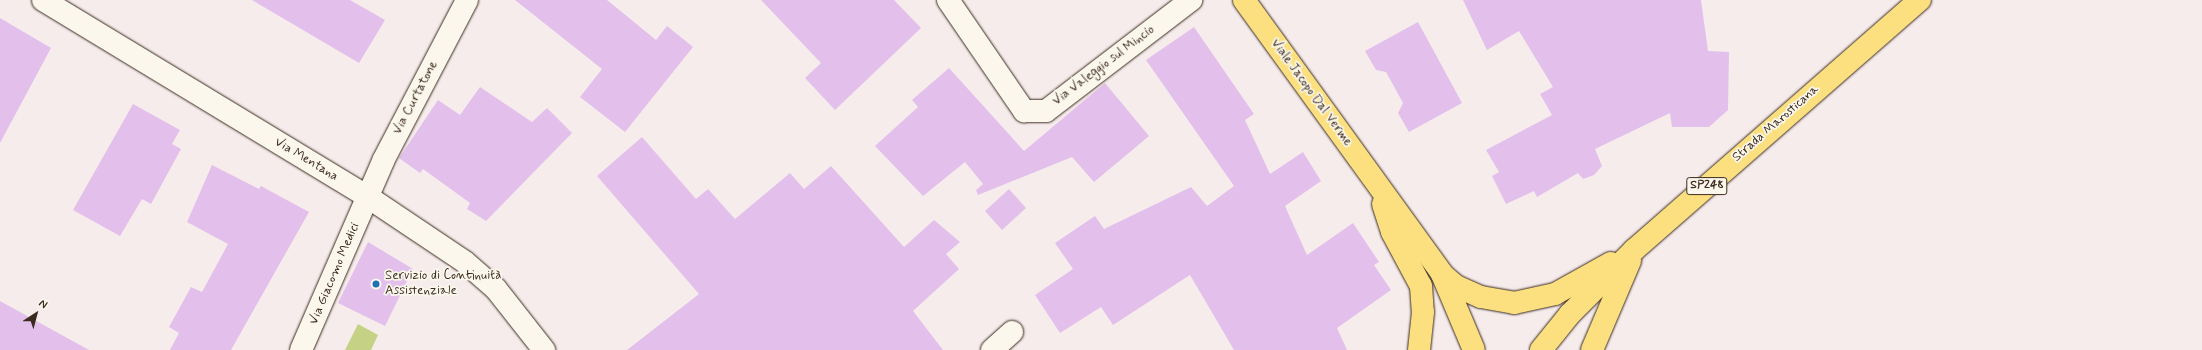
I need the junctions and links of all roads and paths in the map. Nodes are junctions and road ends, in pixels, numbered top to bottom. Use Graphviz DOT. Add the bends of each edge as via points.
graph roads {
  1 [pos="42,0"];
  2 [pos="467,0"];
  3 [pos="948,0"];
  4 [pos="1191,0"];
  5 [pos="1244,0"];
  6 [pos="1920,0"];
  7 [pos="1377,186"];
  8 [pos="368,197"];
  9 [pos="1634,250"];
  10 [pos="1442,274"];
  11 [pos="1012,332"];
  12 [pos="301,350"];
  13 [pos="544,350"];
  14 [pos="992,350"];
  15 [pos="1419,350"];
  16 [pos="1474,350"];
  17 [pos="1541,350"];
  18 [pos="1592,350"];
  1 -- 8 [label="street, Via Mentana"];
  2 -- 8 [label="street, Via Curtatone" via="384,159"];
  3 -- 4 [label="street, Via Valeggio sul Mincio" via="1024,110 1046,111"];
  5 -- 7 [label="main road, Viale Jacopo Dal Verme"];
  6 -- 9 [label="main road, Strada Marosticana / SP248"];
  7 -- 10 [label="main road, Viale Jacopo Dal Verme"];
  7 -- 15 [label="main road, Viale Jacopo Dal Verme" via="1392,232 1421,286 1423,312"];
  8 -- 12 [label="street, Via Giacomo Medici"];
  8 -- 13 [label="street, Via Mentana" via="470,267 496,289"];
  9 -- 10 [label="main road, Strada Marosticana" via="1555,294 1526,301 1499,302 1481,297 1456,286"];
  9 -- 17 [label="main road, Strada Marosticana / SP248" via="1570,314"];
  9 -- 18 [label="main road, Strada Marosticana / SP248"];
  10 -- 16 [label="main road, Viale Jacopo Dal Verme"];
  11 -- 14 [label="street"];
}
